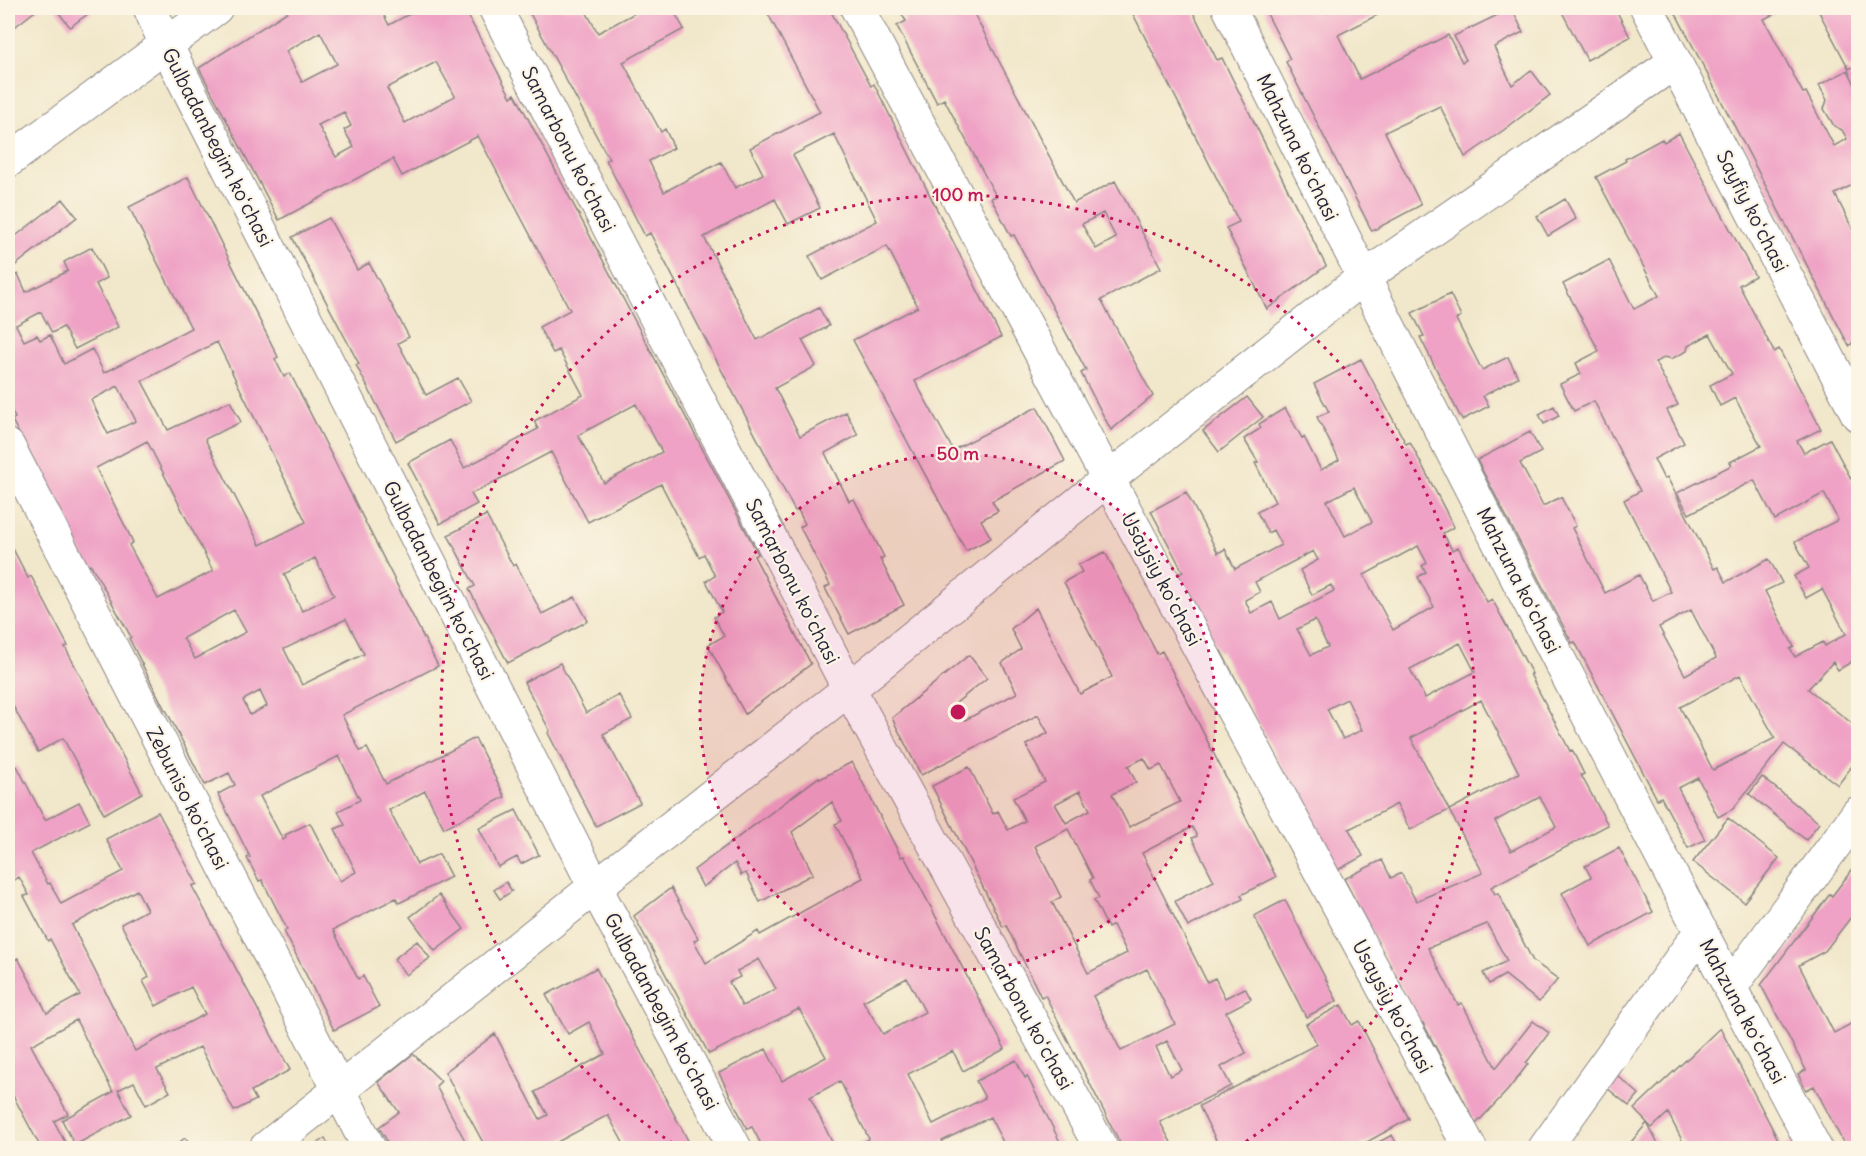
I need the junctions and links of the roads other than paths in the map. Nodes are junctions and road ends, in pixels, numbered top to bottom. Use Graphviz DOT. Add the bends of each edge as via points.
graph roads {
  1 [pos="150,8"];
  2 [pos="216,8"];
  3 [pos="495,8"];
  4 [pos="857,8"];
  5 [pos="1229,8"];
  6 [pos="1647,8"];
  7 [pos="166,45"];
  8 [pos="1675,62"];
  9 [pos="8,161"];
  10 [pos="1363,278"];
  11 [pos="1858,415"];
  12 [pos="8,446"];
  13 [pos="1108,479"];
  14 [pos="849,689"];
  15 [pos="1858,813"];
  16 [pos="596,887"];
  17 [pos="1701,931"];
  18 [pos="1730,988"];
  19 [pos="339,1092"];
  20 [pos="266,1149"];
  21 [pos="369,1149"];
  22 [pos="735,1149"];
  23 [pos="1101,1149"];
  24 [pos="1470,1149"];
  25 [pos="1545,1149"];
  26 [pos="1815,1149"];
  1 -- 7 [label="street, Gulbadanbegim koʻchasi"];
  2 -- 7 [label="street"];
  3 -- 14 [label="street, Samarbonu koʻchasi"];
  4 -- 13 [label="street, Usaysiy koʻchasi"];
  5 -- 10 [label="street, Mahzuna koʻchasi"];
  6 -- 8 [label="street, Sayfiy koʻchasi"];
  7 -- 9 [label="street"];
  7 -- 16 [label="street, Gulbadanbegim koʻchasi"];
  8 -- 10 [label="street"];
  8 -- 11 [label="street, Sayfiy koʻchasi"];
  10 -- 13 [label="street"];
  10 -- 17 [label="street, Mahzuna koʻchasi"];
  12 -- 19 [label="street, Zebuniso ko'chasi"];
  13 -- 14 [label="street"];
  13 -- 24 [label="street, Usaysiy koʻchasi"];
  14 -- 16 [label="street"];
  14 -- 23 [label="street, Samarbonu koʻchasi"];
  15 -- 18 [label="street"];
  16 -- 19 [label="street"];
  16 -- 22 [label="street, Gulbadanbegim koʻchasi"];
  17 -- 18 [label="street, Mahzuna koʻchasi"];
  17 -- 25 [label="street"];
  18 -- 26 [label="street, Mahzuna koʻchasi"];
  19 -- 20 [label="street"];
  19 -- 21 [label="street, Zebuniso ko'chasi"];
}
